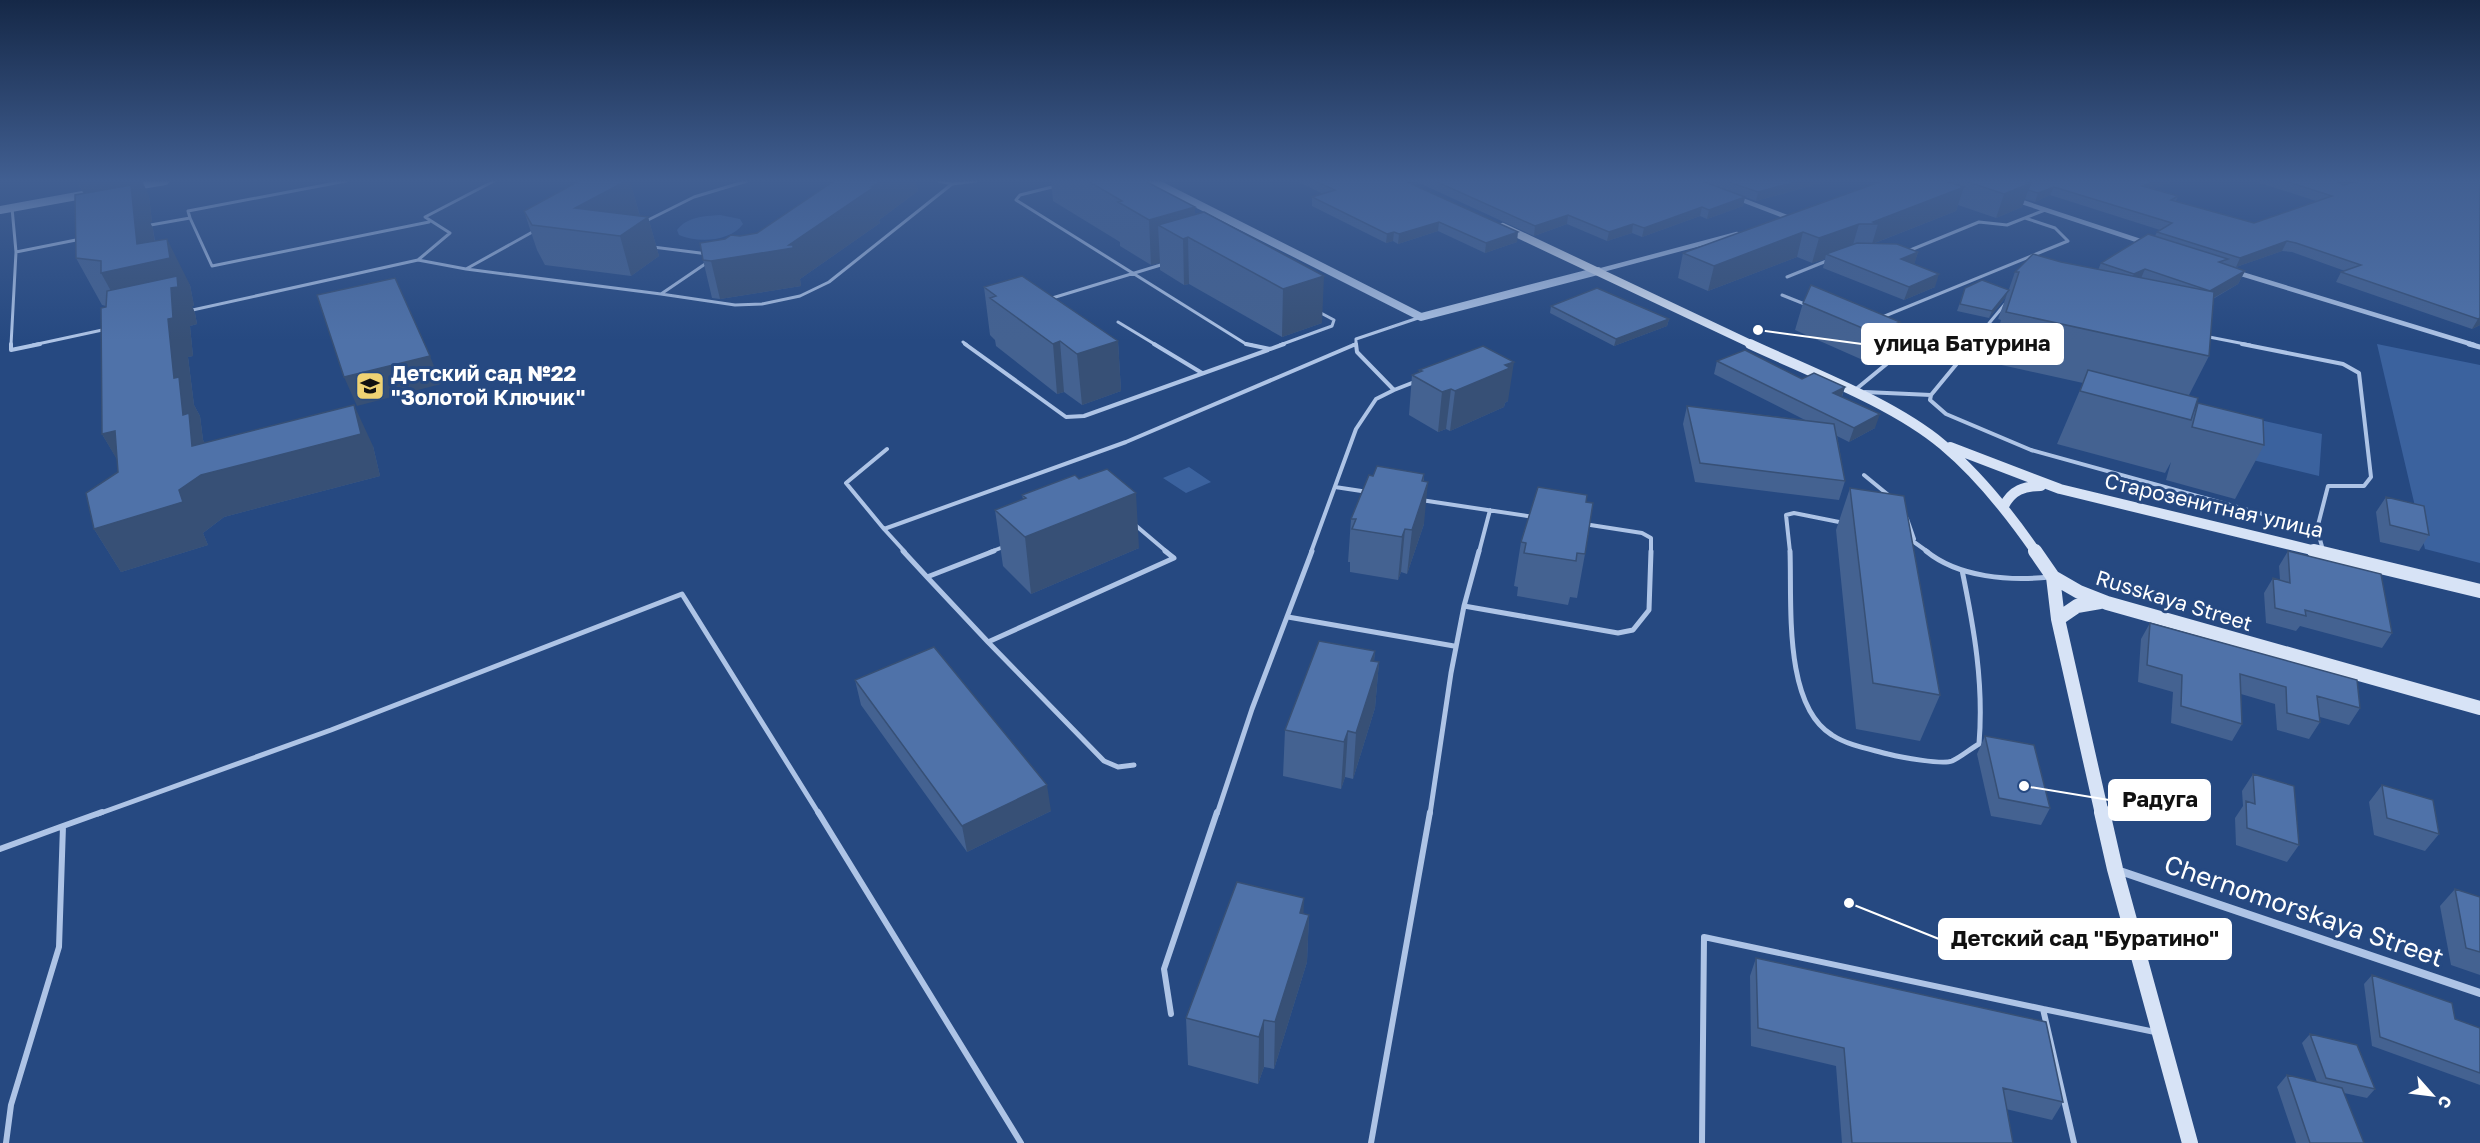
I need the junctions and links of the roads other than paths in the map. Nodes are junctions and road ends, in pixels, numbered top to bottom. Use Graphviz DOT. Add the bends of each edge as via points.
graph roads {
  1 [pos="14,234"];
  2 [pos="197,234"];
  3 [pos="368,234"];
  4 [pos="448,234"];
  5 [pos="528,234"];
  6 [pos="889,234"];
  7 [pos="1072,234"];
  8 [pos="1259,234"];
  9 [pos="1518,234"];
  10 [pos="1737,234"];
  11 [pos="1949,234"];
  12 [pos="2065,234"];
  13 [pos="2117,234"];
  14 [pos="1262,236"];
  15 [pos="90,237"];
  16 [pos="1252,239"];
  17 [pos="2146,244"];
  18 [pos="650,247"];
  19 [pos="16,252"];
  20 [pos="1900,254"];
  21 [pos="418,260"];
  22 [pos="1831,260"];
  23 [pos="1167,263"];
  24 [pos="466,268"];
  25 [pos="1598,271"];
  26 [pos="2231,271"];
  27 [pos="1134,273"];
  28 [pos="1787,277"];
  29 [pos="661,294"];
  30 [pos="1782,295"];
  31 [pos="2010,298"];
  32 [pos="1048,300"];
  33 [pos="1314,309"];
  34 [pos="1815,309"];
  35 [pos="176,313"];
  36 [pos="1421,317"];
  37 [pos="1877,319"];
  38 [pos="1118,322"];
  39 [pos="108,328"];
  40 [pos="2192,334"];
  41 [pos="1887,340"];
  42 [pos="963,342"];
  43 [pos="1356,344"];
  44 [pos="2480,347"];
  45 [pos="1270,349"];
  46 [pos="1202,373"];
  47 [pos="1428,378"];
  48 [pos="1394,390"];
  49 [pos="1853,392"];
  50 [pos="1931,395"];
  51 [pos="1943,445"];
  52 [pos="886,449"];
  53 [pos="1864,475"];
  54 [pos="1335,487"];
  55 [pos="2060,489"];
  56 [pos="1380,493"];
  57 [pos="1413,498"];
  58 [pos="1897,503"];
  59 [pos="2004,506"];
  60 [pos="1903,509"];
  61 [pos="1491,510"];
  62 [pos="1537,517"];
  63 [pos="1129,520"];
  64 [pos="1572,523"];
  65 [pos="1856,526"];
  66 [pos="884,528"];
  67 [pos="2317,529"];
  68 [pos="1896,533"];
  69 [pos="1914,539"];
  70 [pos="1014,543"];
  71 [pos="2325,552"];
  72 [pos="1962,570"];
  73 [pos="2053,577"];
  74 [pos="927,578"];
  75 [pos="2480,591"];
  76 [pos="2107,603"];
  77 [pos="1464,606"];
  78 [pos="1288,617"];
  79 [pos="2058,619"];
  80 [pos="988,642"];
  81 [pos="1454,646"];
  82 [pos="2480,708"];
  83 [pos="1134,765"];
  84 [pos="63,826"];
  85 [pos="0,849"];
  86 [pos="2115,869"];
  87 [pos="2480,993"];
  88 [pos="2043,1009"];
  89 [pos="1172,1014"];
  90 [pos="2159,1033"];
  91 [pos="6,1143"];
  92 [pos="1021,1143"];
  93 [pos="1371,1143"];
  94 [pos="1702,1143"];
  95 [pos="2074,1143"];
  96 [pos="2190,1143"];
  1 -- 19 [label="lane"];
  2 -- 3 [label="lane" via="212,266"];
  4 -- 21 [label="lane"];
  5 -- 24 [label="lane"];
  6 -- 29 [label="lane" via="829,282 800,296 735,305"];
  7 -- 27 [label="lane"];
  8 -- 14 [label="street"];
  9 -- 25 [label="main road, Russkaya Street"];
  10 -- 25 [label="street"];
  11 -- 20 [label="lane"];
  12 -- 37 [label="lane" via="2068,241 2039,255"];
  13 -- 17 [label="street"];
  14 -- 16 [label="lane"];
  14 -- 36 [label="street"];
  15 -- 19 [label="lane"];
  18 -- 29 [label="lane" via="717,255"];
  19 -- 39 [label="lane" via="11,350"];
  21 -- 24 [label="lane"];
  21 -- 35 [label="lane"];
  22 -- 28 [label="lane"];
  23 -- 27 [label="lane"];
  24 -- 29 [label="lane"];
  25 -- 36 [label="street"];
  25 -- 49 [label="main road, Russkaya Street"];
  26 -- 44 [label="street"];
  27 -- 32 [label="lane"];
  27 -- 45 [label="lane" via="1246,344"];
  30 -- 34 [label="lane"];
  31 -- 50 [label="lane"];
  33 -- 45 [label="lane" via="1334,320 1332,326"];
  36 -- 43 [label="lane" via="1356,339"];
  38 -- 46 [label="lane"];
  40 -- 67 [label="lane" via="2343,364 2359,374 2371,477 2364,486 2328,486"];
  41 -- 49 [label="lane" via="1906,348"];
  42 -- 46 [label="lane" via="1066,417 1084,416"];
  43 -- 48 [label="lane" via="1357,352"];
  43 -- 66 [label="lane" via="1126,442"];
  45 -- 46 [label="lane"];
  47 -- 48 [label="lane"];
  48 -- 54 [label="lane" via="1376,399 1356,429"];
  49 -- 50 [label="lane"];
  49 -- 51 [label="main road, Russkaya Street" via="1892,411"];
  50 -- 67 [label="lane" via="1930,400 1946,414 2031,450"];
  51 -- 55 [label="main road, Старозенитная улица"];
  51 -- 59 [label="main road, Russkaya Street"];
  52 -- 66 [label="lane" via="846,483"];
  53 -- 58 [label="lane"];
  54 -- 56 [label="lane"];
  54 -- 78 [label="lane"];
  55 -- 59 [label="main road" via="2026,486 2009,495"];
  55 -- 71 [label="main road, Старозенитная улица"];
  57 -- 61 [label="lane"];
  59 -- 73 [label="main road, Russkaya Street"];
  60 -- 69 [label="lane"];
  61 -- 62 [label="lane"];
  61 -- 77 [label="lane"];
  63 -- 80 [label="lane" via="1174,558"];
  64 -- 77 [label="lane" via="1642,533 1651,538 1649,610 1633,630 1618,633"];
  65 -- 72 [label="lane" via="1786,514 1795,674 1802,698 1810,715 1830,735 1856,746 1896,756 1950,762 1979,744 1983,711 1981,664"];
  66 -- 74 [label="lane"];
  67 -- 71 [label="lane"];
  68 -- 69 [label="lane"];
  69 -- 72 [label="lane" via="1930,554"];
  70 -- 74 [label="lane"];
  71 -- 75 [label="main road, Старозенитная улица"];
  72 -- 73 [label="lane" via="2024,581"];
  73 -- 76 [label="main road, Russkaya Street"];
  73 -- 79 [label="main road"];
  74 -- 80 [label="lane"];
  76 -- 79 [label="main road" via="2091,601 2077,605"];
  76 -- 82 [label="main road, Russkaya Street"];
  77 -- 81 [label="lane"];
  78 -- 81 [label="lane"];
  78 -- 89 [label="lane" via="1252,709 1164,969"];
  79 -- 86 [label="main road"];
  80 -- 83 [label="lane" via="1104,761 1118,767"];
  81 -- 93 [label="lane" via="1400,994"];
  84 -- 85 [label="lane"];
  84 -- 91 [label="lane" via="59,947 11,1105"];
  84 -- 92 [label="lane" via="331,730 682,594"];
  86 -- 87 [label="street, Chernomorskaya Street"];
  86 -- 90 [label="main road"];
  88 -- 90 [label="lane"];
  88 -- 94 [label="lane" via="1704,937"];
  88 -- 95 [label="lane"];
  90 -- 96 [label="main road"];
}
